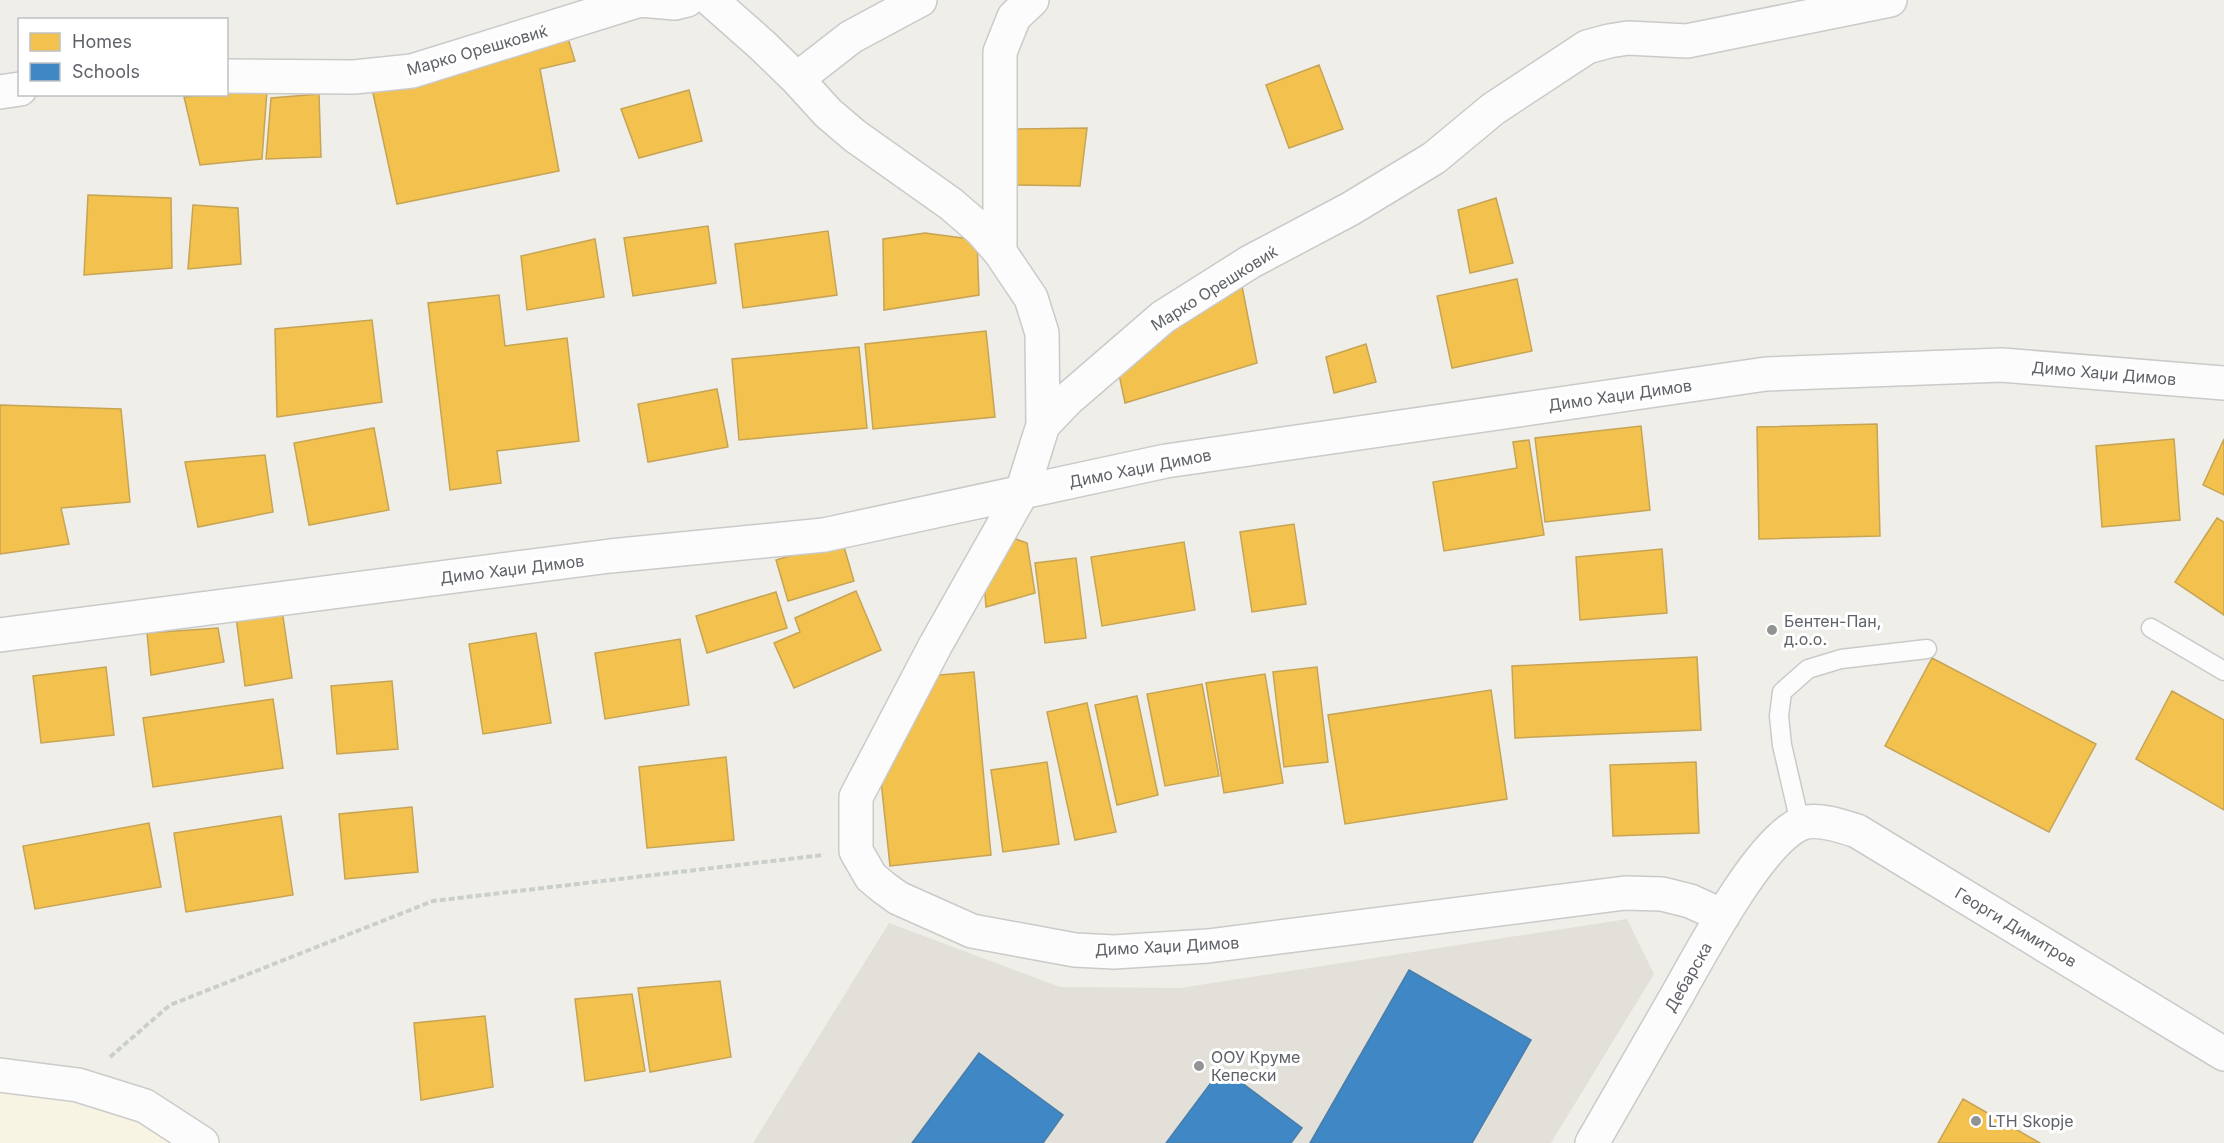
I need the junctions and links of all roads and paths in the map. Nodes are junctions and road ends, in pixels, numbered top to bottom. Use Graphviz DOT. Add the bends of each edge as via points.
graph roads {
  1 [pos="687,0"];
  2 [pos="711,0"];
  3 [pos="920,0"];
  4 [pos="1032,0"];
  5 [pos="1890,0"];
  6 [pos="228,76"];
  7 [pos="797,79"];
  8 [pos="18,89"];
  9 [pos="0,92"];
  10 [pos="1000,252"];
  11 [pos="2224,382"];
  12 [pos="1043,425"];
  13 [pos="1022,492"];
  14 [pos="2151,628"];
  15 [pos="0,635"];
  16 [pos="1927,649"];
  17 [pos="2224,671"];
  18 [pos="1800,823"];
  19 [pos="856,851"];
  20 [pos="1723,916"];
  21 [pos="2224,1054"];
  22 [pos="0,1075"];
  23 [pos="78,1085"];
  24 [pos="202,1143"];
  25 [pos="1592,1143"];
  1 -- 6 [label="street, Марко Орешковиќ" via="640,0 412,71 354,77"];
  2 -- 7 [label="street"];
  3 -- 7 [label="street" via="851,37"];
  4 -- 10 [label="street" via="1014,17 1000,52"];
  5 -- 12 [label="street, Марко Орешковиќ" via="1687,41 1628,38 1587,47 1493,109 1434,158 1350,209 1250,262 1163,317"];
  7 -- 10 [label="street" via="828,113 951,204"];
  8 -- 9 [label="street"];
  10 -- 12 [label="street" via="1031,298 1042,333"];
  11 -- 13 [label="street, Димо Хаџи Димов" via="2002,365 1766,374 1166,461"];
  12 -- 13 [label="street"];
  13 -- 15 [label="street, Димо Хаџи Димов" via="824,535 610,556"];
  13 -- 19 [label="street, Димо Хаџи Димов" via="856,797"];
  14 -- 17 [label="lane"];
  16 -- 18 [label="lane" via="1841,659 1808,669 1782,692 1782,746"];
  18 -- 20 [label="street, Дебарска" via="1759,862"];
  18 -- 21 [label="street, Георги Димитров" via="1829,822 1857,831"];
  19 -- 20 [label="street, Димо Хаџи Димов" via="871,877 921,910 972,931 1075,950 1114,952 1209,946 1625,893 1662,894"];
  19 -- 23 [label="path" via="433,901 170,1005"];
  20 -- 25 [label="street, Дебарска"];
  22 -- 23 [label="street"];
  23 -- 24 [label="street" via="145,1106"];
}
